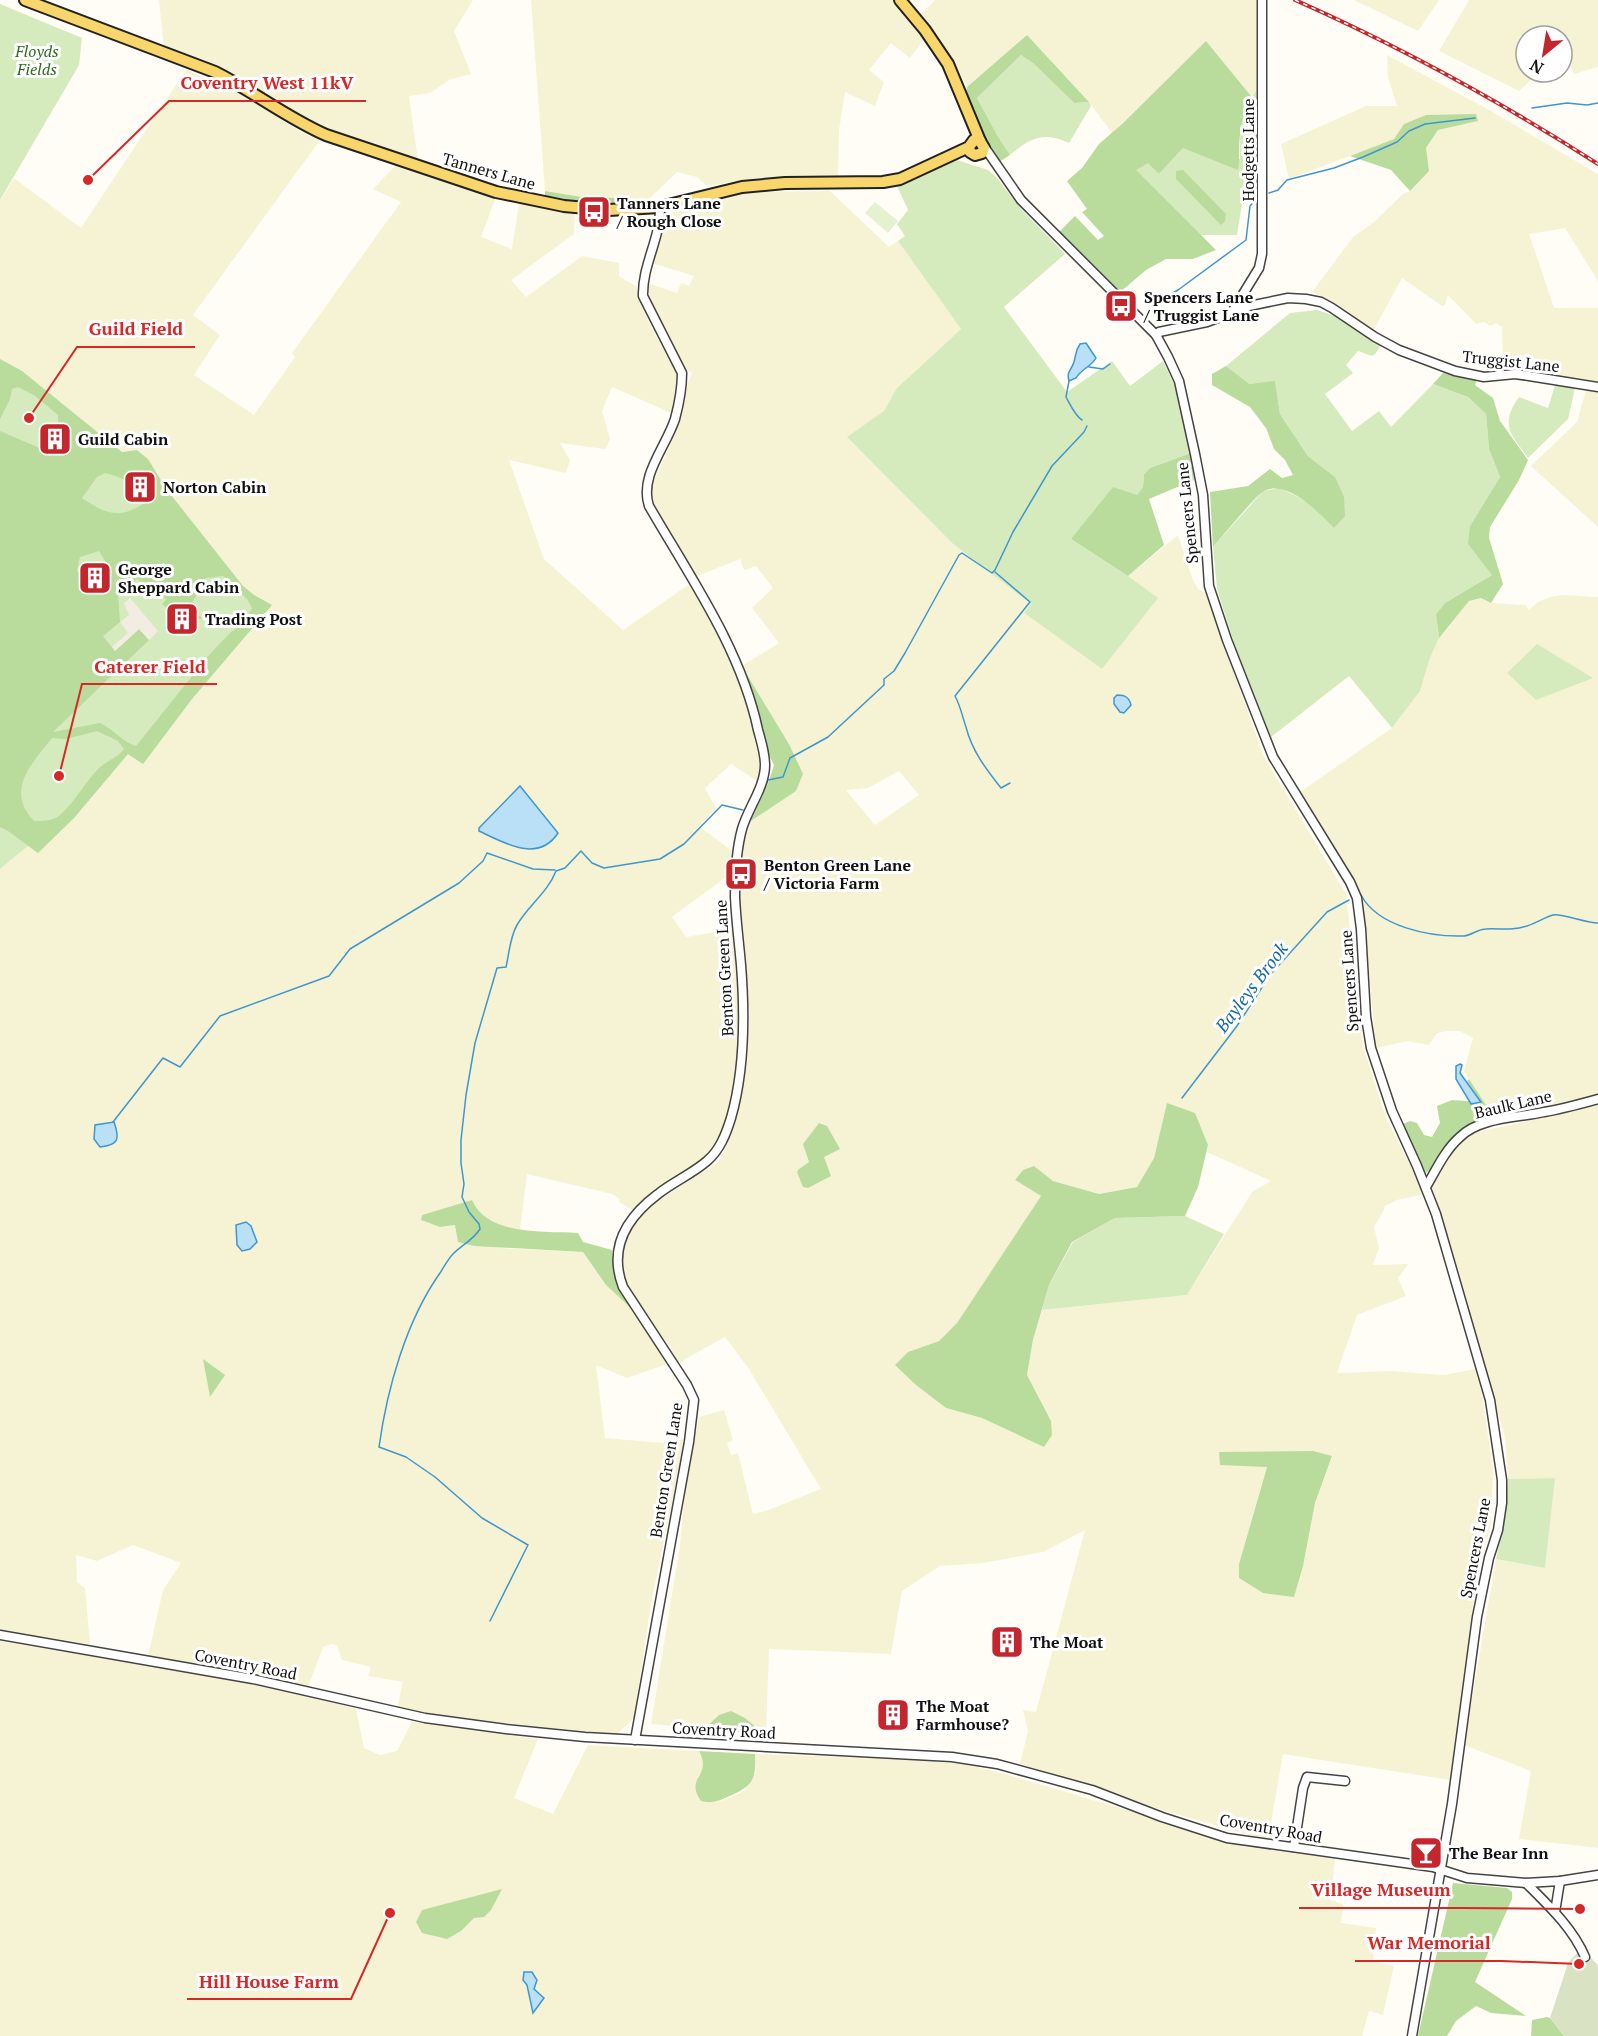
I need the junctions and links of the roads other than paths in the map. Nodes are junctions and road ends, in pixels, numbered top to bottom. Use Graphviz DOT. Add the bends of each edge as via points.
graph roads {
  1 [pos="25,0"];
  2 [pos="900,0"];
  3 [pos="1262,1"];
  4 [pos="982,143"];
  5 [pos="973,151"];
  6 [pos="999,169"];
  7 [pos="660,207"];
  8 [pos="1243,295"];
  9 [pos="1249,306"];
  10 [pos="1232,312"];
  11 [pos="1156,335"];
  12 [pos="1598,387"];
  13 [pos="1598,1099"];
  14 [pos="1426,1187"];
  15 [pos="0,1635"];
  16 [pos="635,1740"];
  17 [pos="1345,1781"];
  18 [pos="1294,1848"];
  19 [pos="1441,1871"];
  20 [pos="1598,1875"];
  21 [pos="1560,1881"];
  22 [pos="1526,1883"];
  23 [pos="1555,1912"];
  24 [pos="1585,1957"];
  25 [pos="1412,2036"];
  1 -- 7 [label="main road, Tanners Lane" via="215,72 312,128 496,192 609,210"];
  2 -- 4 [label="main road, Spencers Lane" via="948,64"];
  3 -- 8 [label="street, Hodgetts Lane" via="1262,254 1259,268"];
  4 -- 5 [label="main road, Tanners Lane" via="972,141"];
  4 -- 6 [label="street, Spencers Lane"];
  5 -- 6 [label="street, Spencers Lane"];
  5 -- 7 [label="main road, Tanners Lane" via="900,179 742,186"];
  6 -- 11 [label="street, Spencers Lane" via="1029,209"];
  7 -- 16 [label="street, Benton Green Lane" via="661,219 642,283 643,296 682,373 682,384 674,419 648,477 646,496 744,679 765,766 742,830 735,874 744,1025 731,1118 719,1147 706,1162 638,1212 624,1231 616,1258 623,1287 694,1400"];
  8 -- 9 [label="street"];
  8 -- 10 [label="street, Hodgetts Lane"];
  9 -- 10 [label="street, Truggist Lane"];
  9 -- 12 [label="street, Truggist Lane" via="1306,298 1321,302 1383,342 1446,368 1484,376 1515,374"];
  10 -- 11 [label="street, Truggist Lane"];
  11 -- 14 [label="street, Spencers Lane" via="1185,402 1203,495 1209,586 1273,757 1357,898 1371,1048 1392,1112"];
  13 -- 14 [label="street, Baulk Lane" via="1467,1131 1443,1157"];
  14 -- 19 [label="street, Spencers Lane" via="1490,1400 1502,1480 1498,1530 1477,1617"];
  15 -- 16 [label="street, Coventry Road" via="253,1678 425,1718"];
  16 -- 18 [label="street, Coventry Road" via="952,1756 1092,1790 1227,1838"];
  17 -- 18 [label="street" via="1307,1776"];
  18 -- 19 [label="street, Coventry Road"];
  19 -- 22 [label="street, Coventry Road" via="1467,1878"];
  19 -- 25 [label="street, Spencers Lane"];
  20 -- 21 [label="street, Coventry Road"];
  21 -- 22 [label="street, Coventry Road"];
  21 -- 23 [label="street"];
  22 -- 23 [label="street"];
  23 -- 24 [label="street"];
}
